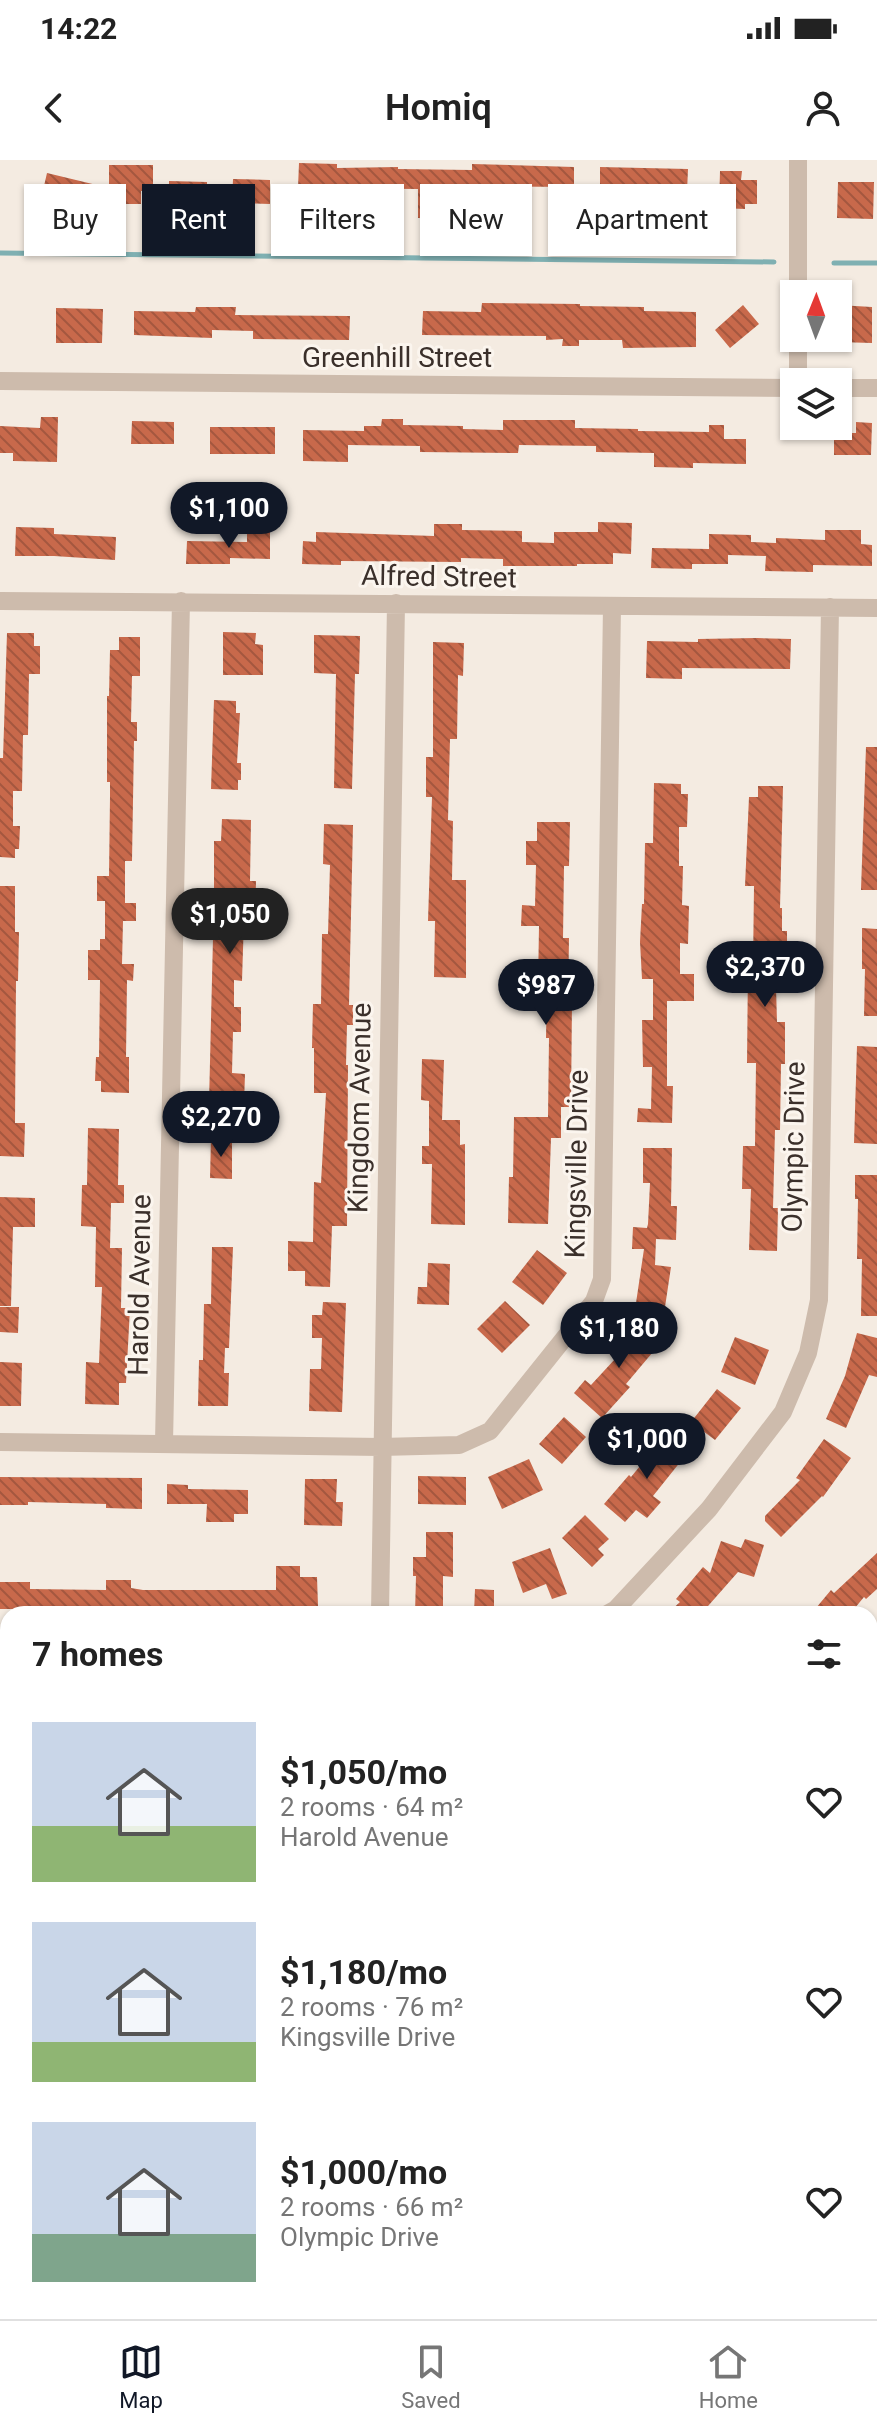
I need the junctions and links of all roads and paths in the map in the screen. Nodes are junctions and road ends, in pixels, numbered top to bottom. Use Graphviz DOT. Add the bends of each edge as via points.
graph roads {
  1 [pos="798,160"];
  2 [pos="798,280"];
  3 [pos="0,381"];
  4 [pos="780,388"];
  5 [pos="852,388"];
  6 [pos="877,388"];
  7 [pos="0,601"];
  8 [pos="181,601"];
  9 [pos="396,603"];
  10 [pos="612,606"];
  11 [pos="830,607"];
  12 [pos="877,608"];
  13 [pos="0,1442"];
  14 [pos="164,1443"];
  15 [pos="381,1447"];
  16 [pos="380,1606"];
  17 [pos="619,1606"];
  1 -- 2 [label="street"];
  3 -- 4 [label="street, Greenhill Street"];
  5 -- 6 [label="street"];
  7 -- 8 [label="street, Alfred Street"];
  8 -- 9 [label="street, Alfred Street"];
  8 -- 14 [label="street, Harold Avenue"];
  9 -- 10 [label="street, Alfred Street"];
  9 -- 15 [label="street, Kingdom Avenue"];
  10 -- 11 [label="street, Alfred Street"];
  10 -- 15 [label="street, Kingsville Drive" via="602,1279 594,1301 490,1431 459,1445"];
  11 -- 12 [label="street, Alfred Street"];
  11 -- 17 [label="street, Olympic Drive" via="819,1300 808,1353 783,1412 709,1509"];
  13 -- 14 [label="street, Kingsville Drive"];
  14 -- 15 [label="street, Kingsville Drive"];
  15 -- 16 [label="street, Kingdom Avenue"];
}
